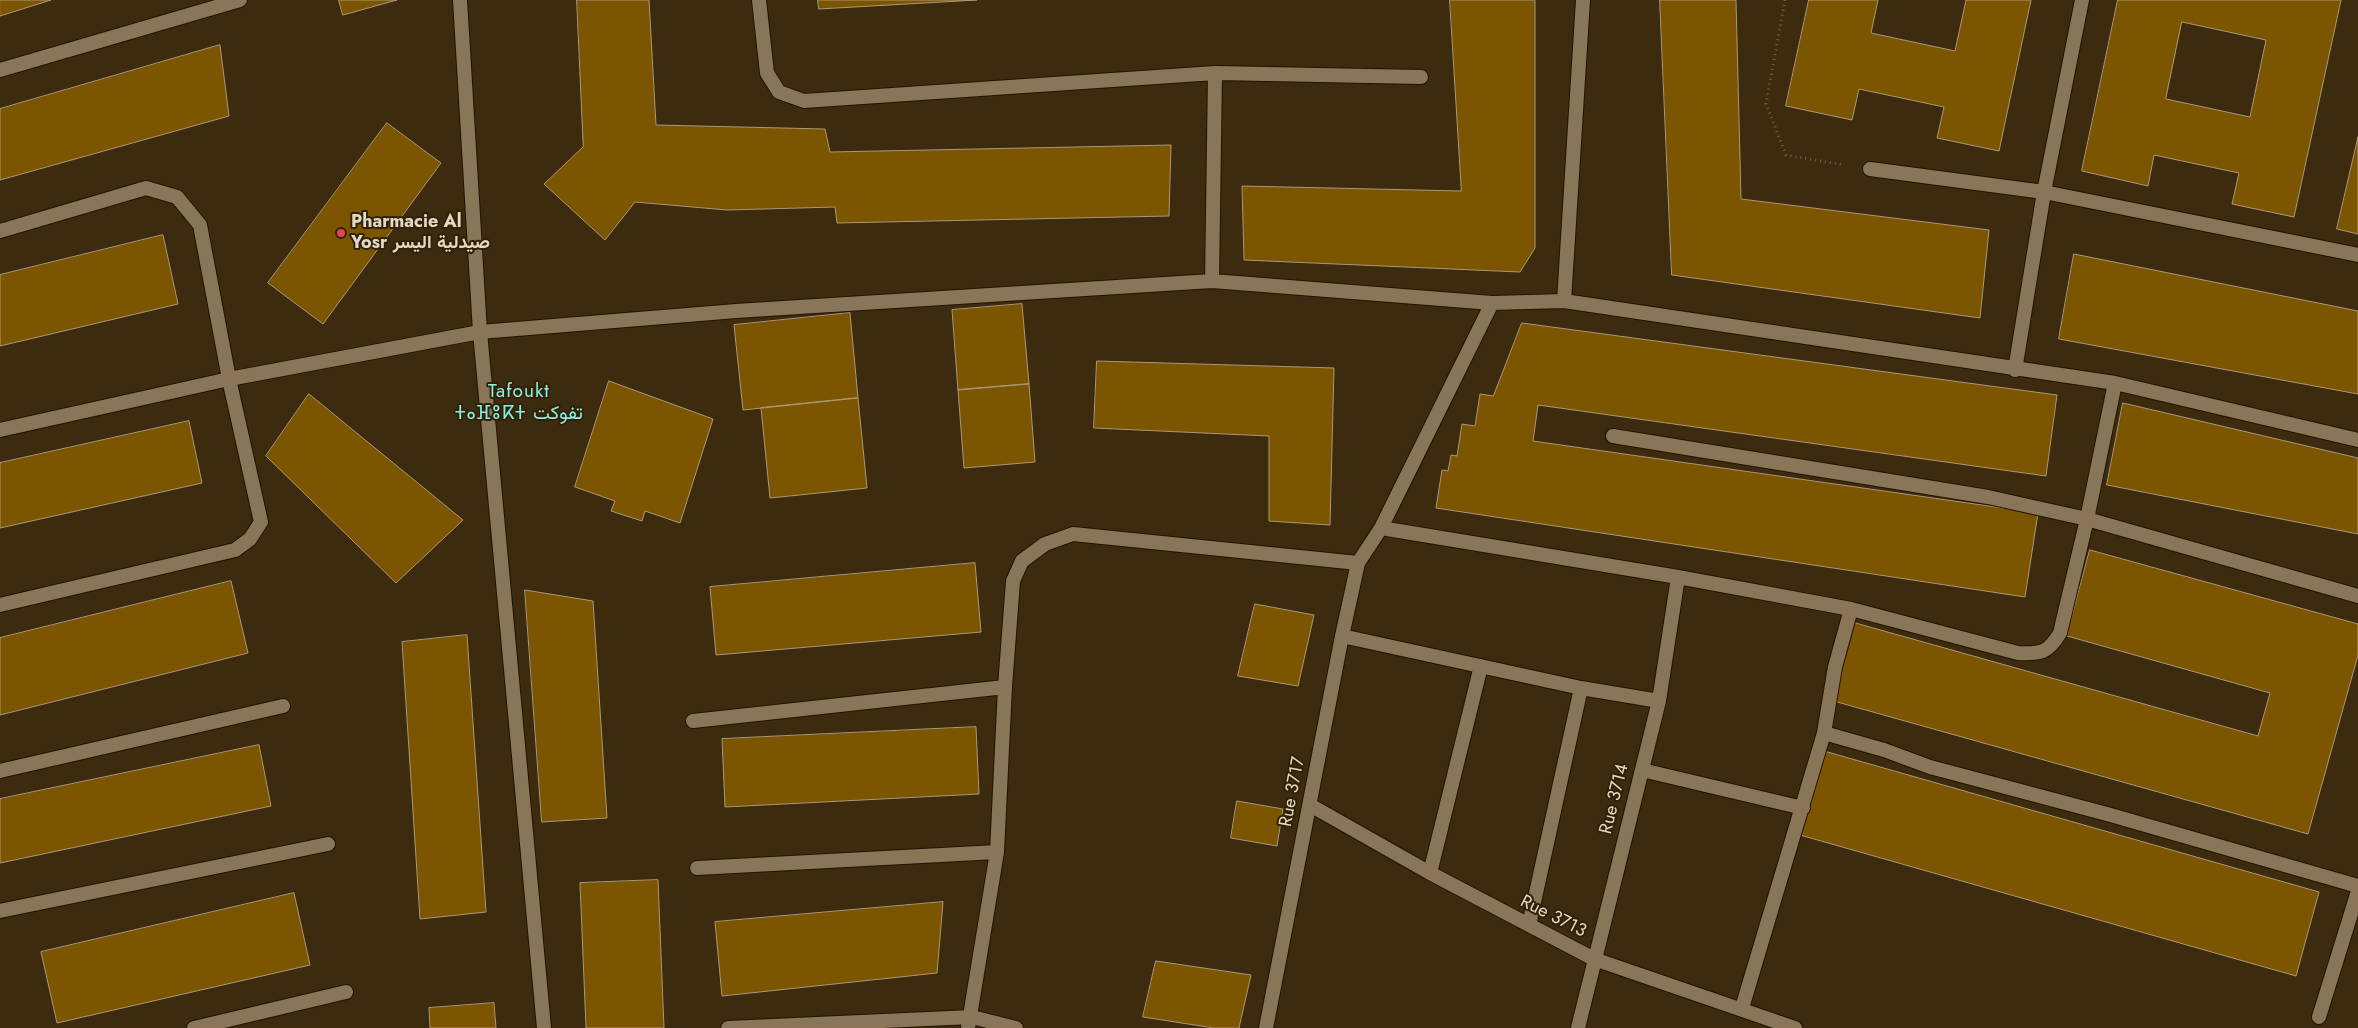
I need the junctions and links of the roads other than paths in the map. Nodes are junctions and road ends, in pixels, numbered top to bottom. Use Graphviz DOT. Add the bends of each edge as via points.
graph roads {
  1 [pos="240,0"];
  2 [pos="460,0"];
  3 [pos="759,0"];
  4 [pos="1583,0"];
  5 [pos="2082,0"];
  6 [pos="0,70"];
  7 [pos="1215,73"];
  8 [pos="1421,76"];
  9 [pos="1870,168"];
  10 [pos="2044,192"];
  11 [pos="0,232"];
  12 [pos="2358,255"];
  13 [pos="1212,281"];
  14 [pos="1564,300"];
  15 [pos="1492,303"];
  16 [pos="480,332"];
  17 [pos="2015,370"];
  18 [pos="229,379"];
  19 [pos="2115,383"];
  20 [pos="0,430"];
  21 [pos="1613,436"];
  22 [pos="2358,440"];
  23 [pos="2087,520"];
  24 [pos="1382,528"];
  25 [pos="1358,564"];
  26 [pos="1678,577"];
  27 [pos="2358,596"];
  28 [pos="0,604"];
  29 [pos="1851,609"];
  30 [pos="1342,636"];
  31 [pos="1481,666"];
  32 [pos="1005,687"];
  33 [pos="1581,688"];
  34 [pos="1659,701"];
  35 [pos="283,706"];
  36 [pos="693,721"];
  37 [pos="1824,733"];
  38 [pos="1642,770"];
  39 [pos="0,771"];
  40 [pos="1310,805"];
  41 [pos="1802,808"];
  42 [pos="328,844"];
  43 [pos="998,852"];
  44 [pos="697,868"];
  45 [pos="1430,874"];
  46 [pos="2358,886"];
  47 [pos="2358,891"];
  48 [pos="0,911"];
  49 [pos="1528,925"];
  50 [pos="1594,959"];
  51 [pos="346,992"];
  52 [pos="1742,1008"];
  53 [pos="2318,1016"];
  54 [pos="970,1022"];
  55 [pos="1775,1025"];
  56 [pos="194,1028"];
  57 [pos="544,1028"];
  58 [pos="728,1028"];
  59 [pos="1016,1028"];
  60 [pos="1266,1028"];
  61 [pos="1578,1028"];
  62 [pos="1795,1028"];
  1 -- 6 [label="street"];
  2 -- 16 [label="street"];
  3 -- 7 [label="street" via="766,73 779,92 804,101"];
  4 -- 14 [label="street"];
  5 -- 10 [label="street"];
  7 -- 8 [label="street"];
  7 -- 13 [label="street"];
  9 -- 10 [label="street"];
  10 -- 12 [label="street"];
  10 -- 17 [label="street"];
  11 -- 18 [label="street" via="146,188 177,197 200,225"];
  13 -- 15 [label="street"];
  13 -- 16 [label="street" via="736,311"];
  14 -- 15 [label="street"];
  14 -- 17 [label="street"];
  15 -- 24 [label="street"];
  16 -- 18 [label="street"];
  16 -- 57 [label="street"];
  17 -- 19 [label="street"];
  18 -- 20 [label="street"];
  18 -- 28 [label="street" via="261,522 250,540 235,550"];
  19 -- 22 [label="street"];
  19 -- 23 [label="street"];
  21 -- 23 [label="street" via="1988,497"];
  23 -- 27 [label="street"];
  23 -- 29 [label="street" via="2060,633 2052,647 2037,654 2018,653"];
  24 -- 25 [label="street"];
  24 -- 26 [label="street"];
  25 -- 30 [label="street, Rue 3717"];
  25 -- 32 [label="street" via="1073,534 1045,544 1022,560 1013,581"];
  26 -- 29 [label="street"];
  26 -- 34 [label="street, Rue 3714"];
  29 -- 37 [label="street" via="1835,667"];
  30 -- 31 [label="street"];
  30 -- 40 [label="street, Rue 3717"];
  31 -- 33 [label="street"];
  31 -- 45 [label="street"];
  32 -- 36 [label="street"];
  32 -- 43 [label="street"];
  33 -- 34 [label="street"];
  33 -- 49 [label="street"];
  34 -- 38 [label="street, Rue 3714"];
  35 -- 39 [label="street"];
  37 -- 41 [label="street"];
  37 -- 46 [label="street" via="1930,767"];
  38 -- 41 [label="street"];
  38 -- 50 [label="street, Rue 3714"];
  40 -- 45 [label="street, Rue 3713"];
  40 -- 60 [label="street, Rue 3717"];
  41 -- 52 [label="street"];
  42 -- 48 [label="street"];
  43 -- 44 [label="street"];
  43 -- 54 [label="street"];
  45 -- 49 [label="street, Rue 3713"];
  47 -- 53 [label="street"];
  49 -- 50 [label="street, Rue 3713"];
  50 -- 52 [label="street, Rue 3713"];
  50 -- 61 [label="street, Rue 3714"];
  51 -- 56 [label="street"];
  52 -- 55 [label="street, Rue 3713"];
  54 -- 58 [label="street"];
  54 -- 59 [label="street"];
  55 -- 62 [label="street, Rue 3713"];
}
